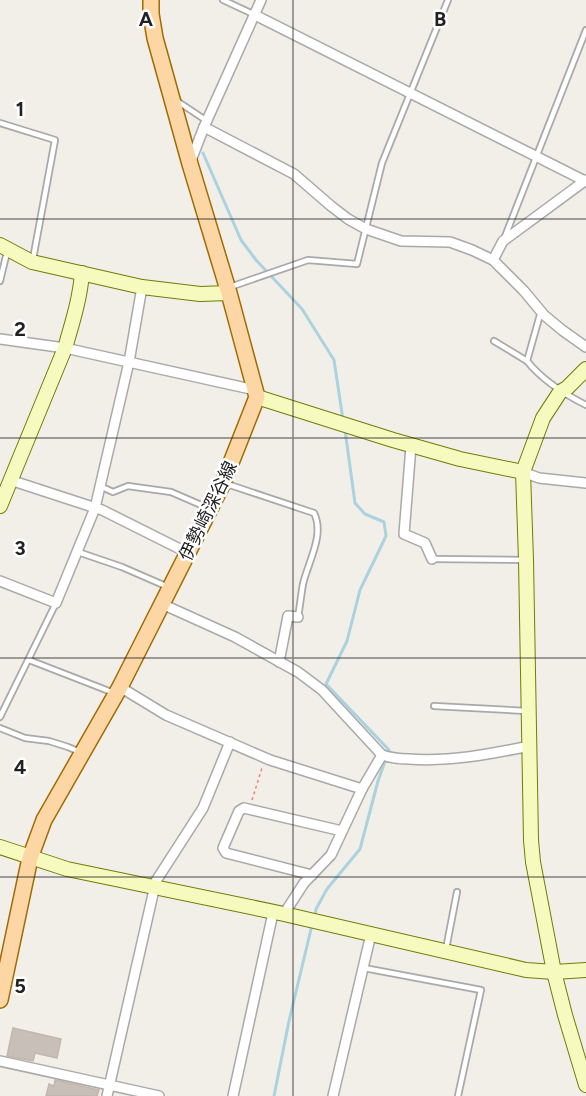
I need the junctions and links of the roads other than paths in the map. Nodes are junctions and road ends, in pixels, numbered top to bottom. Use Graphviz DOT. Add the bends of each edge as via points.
graph roads {
  1 [pos="151,0"];
  2 [pos="223,0"];
  3 [pos="261,0"];
  4 [pos="447,0"];
  5 [pos="255,15"];
  6 [pos="586,30"];
  7 [pos="410,94"];
  8 [pos="171,98"];
  9 [pos="0,123"];
  10 [pos="205,124"];
  11 [pos="535,157"];
  12 [pos="190,164"];
  13 [pos="586,181"];
  14 [pos="366,229"];
  15 [pos="503,241"];
  16 [pos="4,247"];
  17 [pos="493,260"];
  18 [pos="32,262"];
  19 [pos="82,273"];
  20 [pos="0,281"];
  21 [pos="142,287"];
  22 [pos="228,290"];
  23 [pos="541,311"];
  24 [pos="0,339"];
  25 [pos="494,341"];
  26 [pos="586,347"];
  27 [pos="65,348"];
  28 [pos="527,361"];
  29 [pos="129,362"];
  30 [pos="586,369"];
  31 [pos="560,392"];
  32 [pos="256,393"];
  33 [pos="586,405"];
  34 [pos="411,446"];
  35 [pos="523,472"];
  36 [pos="586,472"];
  37 [pos="5,479"];
  38 [pos="585,482"];
  39 [pos="223,483"];
  40 [pos="100,486"];
  41 [pos="0,506"];
  42 [pos="95,508"];
  43 [pos="210,509"];
  44 [pos="78,552"];
  45 [pos="188,553"];
  46 [pos="432,559"];
  47 [pos="526,560"];
  48 [pos="0,581"];
  49 [pos="170,588"];
  50 [pos="56,603"];
  51 [pos="162,604"];
  52 [pos="298,617"];
  53 [pos="29,660"];
  54 [pos="279,662"];
  55 [pos="118,690"];
  56 [pos="434,706"];
  57 [pos="529,711"];
  58 [pos="0,717"];
  59 [pos="0,728"];
  60 [pos="230,742"];
  61 [pos="530,746"];
  62 [pos="82,754"];
  63 [pos="382,755"];
  64 [pos="362,789"];
  65 [pos="342,831"];
  66 [pos="0,848"];
  67 [pos="30,858"];
  68 [pos="312,875"];
  69 [pos="154,888"];
  70 [pos="457,892"];
  71 [pos="278,914"];
  72 [pos="370,934"];
  73 [pos="446,951"];
  74 [pos="364,968"];
  75 [pos="586,970"];
  76 [pos="554,972"];
  77 [pos="0,1000"];
  78 [pos="0,1061"];
  79 [pos="110,1085"];
  80 [pos="586,1085"];
  81 [pos="107,1096"];
  82 [pos="159,1096"];
  83 [pos="233,1096"];
  84 [pos="333,1096"];
  85 [pos="458,1096"];
  1 -- 8 [label="main road" via="155,38"];
  2 -- 5 [label="lane"];
  3 -- 5 [label="street"];
  4 -- 7 [label="lane"];
  5 -- 7 [label="street"];
  5 -- 10 [label="street"];
  6 -- 11 [label="lane"];
  7 -- 11 [label="street"];
  7 -- 14 [label="lane" via="382,163"];
  8 -- 10 [label="lane"];
  8 -- 12 [label="main road"];
  9 -- 18 [label="lane" via="55,140"];
  10 -- 12 [label="street"];
  10 -- 14 [label="street" via="294,174 331,207"];
  11 -- 13 [label="street"];
  11 -- 15 [label="lane"];
  12 -- 22 [label="main road"];
  13 -- 15 [label="street"];
  14 -- 17 [label="street" via="400,241 450,242"];
  14 -- 22 [label="lane" via="357,264 308,260"];
  15 -- 17 [label="street"];
  16 -- 18 [label="street"];
  16 -- 20 [label="lane"];
  17 -- 23 [label="street"];
  18 -- 19 [label="street"];
  19 -- 21 [label="street"];
  19 -- 27 [label="street"];
  21 -- 22 [label="street" via="200,294"];
  21 -- 29 [label="street"];
  22 -- 32 [label="main road"];
  23 -- 26 [label="street"];
  23 -- 28 [label="lane"];
  24 -- 27 [label="street"];
  25 -- 28 [label="lane"];
  27 -- 29 [label="street"];
  27 -- 37 [label="street"];
  28 -- 31 [label="lane"];
  29 -- 32 [label="street"];
  29 -- 40 [label="street"];
  30 -- 31 [label="street"];
  31 -- 33 [label="lane"];
  31 -- 35 [label="street" via="543,418"];
  32 -- 34 [label="street"];
  32 -- 39 [label="main road, 伊勢崎深谷線"];
  34 -- 35 [label="street"];
  34 -- 46 [label="street" via="404,534 425,543"];
  35 -- 38 [label="street" via="539,478"];
  35 -- 47 [label="street"];
  36 -- 38 [label="street"];
  37 -- 41 [label="street"];
  37 -- 42 [label="street"];
  39 -- 43 [label="main road, 伊勢崎深谷線"];
  39 -- 52 [label="lane" via="314,513 317,536"];
  40 -- 42 [label="street"];
  40 -- 43 [label="lane" via="113,492 128,486 171,492"];
  42 -- 44 [label="street"];
  42 -- 45 [label="street"];
  43 -- 45 [label="main road, 伊勢崎深谷線"];
  44 -- 49 [label="lane"];
  44 -- 50 [label="street"];
  45 -- 49 [label="main road, 伊勢崎深谷線"];
  46 -- 47 [label="lane"];
  47 -- 57 [label="street"];
  48 -- 50 [label="street"];
  49 -- 51 [label="main road, 伊勢崎深谷線"];
  50 -- 53 [label="lane"];
  51 -- 54 [label="street"];
  51 -- 55 [label="main road, 伊勢崎深谷線"];
  52 -- 54 [label="street" via="288,616"];
  53 -- 55 [label="lane"];
  53 -- 58 [label="lane"];
  54 -- 63 [label="street" via="322,690"];
  55 -- 60 [label="street"];
  55 -- 62 [label="main road, 伊勢崎深谷線"];
  56 -- 57 [label="lane"];
  57 -- 61 [label="street"];
  59 -- 62 [label="lane"];
  60 -- 64 [label="street"];
  60 -- 69 [label="street" via="203,808"];
  61 -- 63 [label="street" via="474,757 427,760"];
  61 -- 76 [label="street" via="533,862"];
  62 -- 67 [label="main road, 伊勢崎深谷線" via="44,820"];
  63 -- 64 [label="street"];
  64 -- 65 [label="street"];
  65 -- 68 [label="street" via="331,855"];
  65 -- 68 [label="street" via="244,808 239,811 223,848 226,853"];
  66 -- 67 [label="street"];
  67 -- 69 [label="street"];
  67 -- 77 [label="main road, 伊勢崎深谷線"];
  68 -- 71 [label="street"];
  69 -- 71 [label="street"];
  69 -- 79 [label="street"];
  70 -- 73 [label="lane"];
  71 -- 72 [label="street"];
  71 -- 83 [label="street"];
  72 -- 73 [label="street"];
  72 -- 74 [label="street"];
  73 -- 76 [label="street" via="526,970"];
  74 -- 84 [label="street"];
  74 -- 85 [label="lane" via="481,990"];
  75 -- 76 [label="street"];
  76 -- 80 [label="street"];
  78 -- 79 [label="street"];
  79 -- 81 [label="street"];
  79 -- 82 [label="street"];
}
